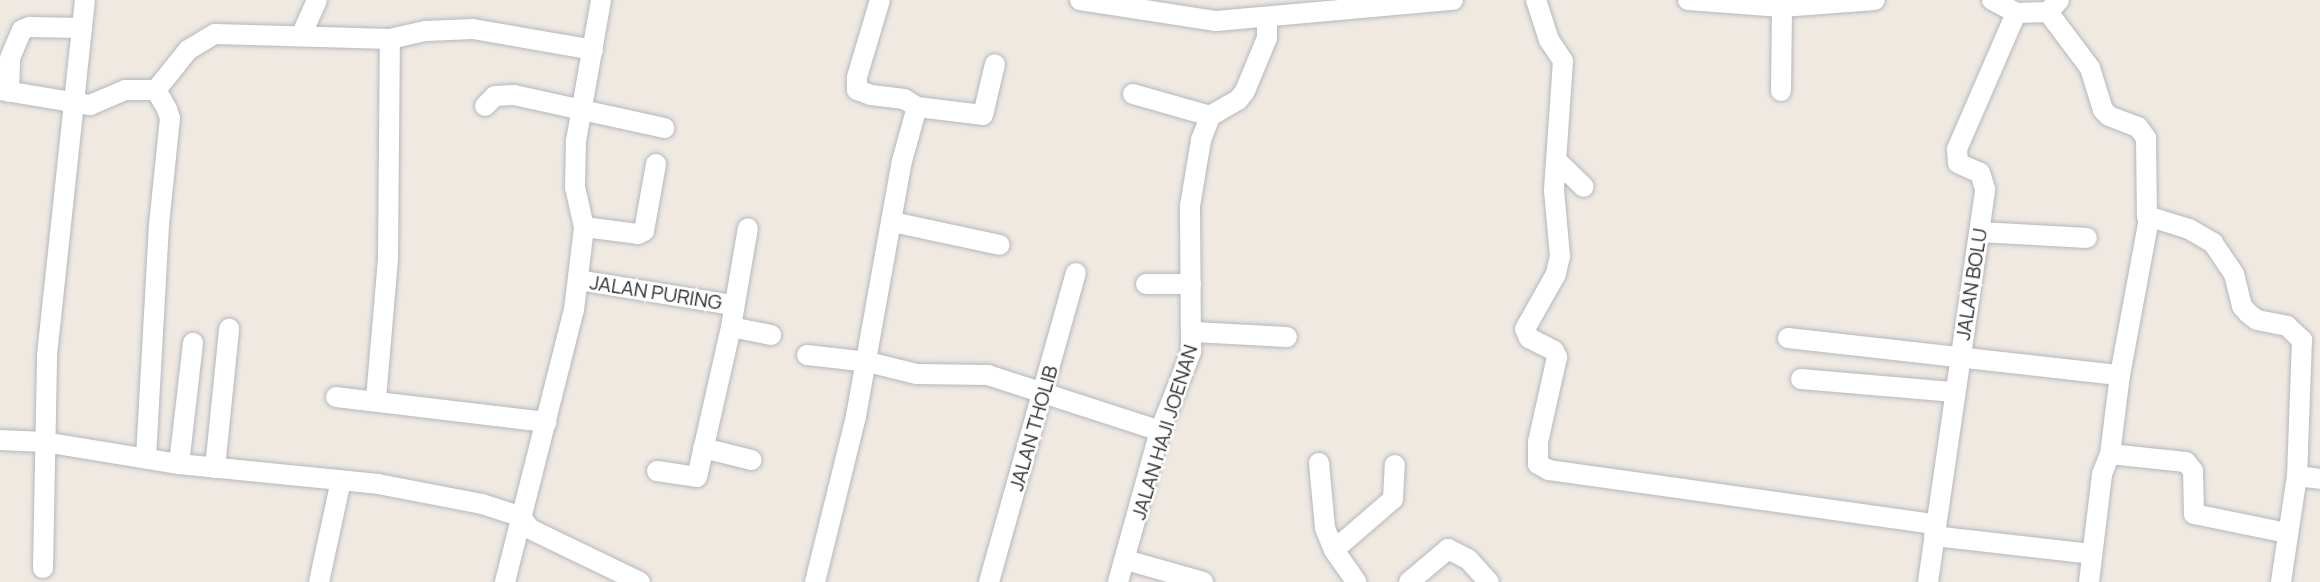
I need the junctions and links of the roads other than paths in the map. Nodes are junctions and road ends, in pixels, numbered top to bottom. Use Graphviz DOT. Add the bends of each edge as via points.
graph roads {
  1 [pos="85,0"];
  2 [pos="317,0"];
  3 [pos="601,0"];
  4 [pos="880,0"];
  5 [pos="1080,0"];
  6 [pos="1453,0"];
  7 [pos="1536,0"];
  8 [pos="1688,0"];
  9 [pos="1992,0"];
  10 [pos="1866,1"];
  11 [pos="2053,6"];
  12 [pos="1782,7"];
  13 [pos="2016,13"];
  14 [pos="1267,18"];
  15 [pos="82,28"];
  16 [pos="301,36"];
  17 [pos="390,39"];
  18 [pos="593,50"];
  19 [pos="995,64"];
  20 [pos="156,90"];
  21 [pos="5,91"];
  22 [pos="1781,91"];
  23 [pos="1133,94"];
  24 [pos="72,100"];
  25 [pos="485,106"];
  26 [pos="917,107"];
  27 [pos="582,112"];
  28 [pos="1210,116"];
  29 [pos="664,128"];
  30 [pos="1557,161"];
  31 [pos="656,164"];
  32 [pos="1584,187"];
  33 [pos="2150,218"];
  34 [pos="893,222"];
  35 [pos="584,227"];
  36 [pos="748,228"];
  37 [pos="1980,232"];
  38 [pos="2087,238"];
  39 [pos="1000,245"];
  40 [pos="1076,273"];
  41 [pos="578,280"];
  42 [pos="1146,284"];
  43 [pos="1191,284"];
  44 [pos="733,304"];
  45 [pos="731,327"];
  46 [pos="229,329"];
  47 [pos="1194,332"];
  48 [pos="771,335"];
  49 [pos="1287,337"];
  50 [pos="1788,338"];
  51 [pos="193,343"];
  52 [pos="807,355"];
  53 [pos="1959,356"];
  54 [pos="868,362"];
  55 [pos="2120,375"];
  56 [pos="1801,380"];
  57 [pos="1045,391"];
  58 [pos="1954,392"];
  59 [pos="336,397"];
  60 [pos="376,399"];
  61 [pos="547,422"];
  62 [pos="1160,431"];
  63 [pos="0,440"];
  64 [pos="44,442"];
  65 [pos="703,448"];
  66 [pos="2110,454"];
  67 [pos="146,457"];
  68 [pos="752,460"];
  69 [pos="1319,463"];
  70 [pos="179,464"];
  71 [pos="1395,465"];
  72 [pos="214,468"];
  73 [pos="657,471"];
  74 [pos="2297,476"];
  75 [pos="2320,479"];
  76 [pos="341,480"];
  77 [pos="520,516"];
  78 [pos="1934,530"];
  79 [pos="2287,533"];
  80 [pos="1334,550"];
  81 [pos="2092,554"];
  82 [pos="1126,560"];
  83 [pos="43,568"];
  84 [pos="319,582"];
  85 [pos="505,582"];
  86 [pos="640,582"];
  87 [pos="815,582"];
  88 [pos="989,582"];
  89 [pos="1118,582"];
  90 [pos="1203,582"];
  91 [pos="1356,582"];
  92 [pos="1408,582"];
  93 [pos="1489,582"];
  94 [pos="1928,582"];
  95 [pos="2089,582"];
  96 [pos="2281,582"];
  1 -- 15 [label="street"];
  2 -- 16 [label="street"];
  3 -- 18 [label="street"];
  4 -- 26 [label="street" via="857,77 857,90 904,99"];
  5 -- 14 [label="street" via="1186,18"];
  6 -- 14 [label="street"];
  7 -- 30 [label="street" via="1549,40 1563,61"];
  8 -- 12 [label="street"];
  9 -- 13 [label="street"];
  10 -- 12 [label="street"];
  11 -- 13 [label="street"];
  11 -- 33 [label="street" via="2090,69 2103,110 2138,127 2146,138 2145,205"];
  12 -- 22 [label="street"];
  13 -- 37 [label="street, JALAN BOLU" via="1957,148 1958,163 1985,179"];
  14 -- 28 [label="street" via="1267,38 1245,92"];
  15 -- 21 [label="street" via="22,30 10,58"];
  15 -- 24 [label="street"];
  16 -- 17 [label="street"];
  16 -- 20 [label="street" via="215,34 188,50"];
  17 -- 18 [label="street" via="426,31 472,29"];
  17 -- 60 [label="street" via="388,258"];
  18 -- 27 [label="street"];
  19 -- 26 [label="street" via="983,115"];
  20 -- 24 [label="street" via="125,90 90,105"];
  20 -- 67 [label="street" via="170,118 159,225"];
  21 -- 24 [label="street"];
  23 -- 28 [label="street"];
  24 -- 64 [label="street" via="47,355"];
  25 -- 27 [label="street" via="495,96 514,95"];
  26 -- 34 [label="street" via="902,161"];
  27 -- 29 [label="street"];
  27 -- 35 [label="street" via="575,187"];
  28 -- 43 [label="street, JALAN HAJI JOENAN" via="1191,186"];
  30 -- 32 [label="street"];
  30 -- 78 [label="street" via="1554,190 1559,265 1525,329 1529,338 1554,351 1557,357 1538,442 1537,458 1542,468"];
  31 -- 35 [label="street" via="644,231 638,234"];
  33 -- 55 [label="street"];
  33 -- 74 [label="street" via="2189,229 2213,243 2234,274 2242,306 2248,313 2257,320 2287,326 2302,340"];
  34 -- 39 [label="street"];
  34 -- 54 [label="street"];
  35 -- 41 [label="street"];
  36 -- 44 [label="street"];
  37 -- 38 [label="street"];
  37 -- 53 [label="street, JALAN BOLU"];
  40 -- 57 [label="street, JALAN THOLIB"];
  41 -- 44 [label="street, JALAN PURING"];
  41 -- 61 [label="street"];
  42 -- 43 [label="street"];
  43 -- 47 [label="street, JALAN HAJI JOENAN"];
  44 -- 45 [label="street"];
  45 -- 48 [label="street"];
  45 -- 65 [label="street"];
  46 -- 72 [label="street"];
  47 -- 49 [label="street"];
  47 -- 62 [label="street, JALAN HAJI JOENAN" via="1191,352"];
  50 -- 53 [label="street"];
  51 -- 70 [label="street"];
  52 -- 54 [label="street"];
  53 -- 55 [label="street"];
  53 -- 58 [label="street, JALAN BOLU"];
  54 -- 57 [label="street" via="917,374 988,375"];
  54 -- 87 [label="street"];
  55 -- 66 [label="street"];
  56 -- 58 [label="street"];
  57 -- 62 [label="street"];
  57 -- 88 [label="street, JALAN THOLIB"];
  58 -- 78 [label="street, JALAN BOLU"];
  59 -- 60 [label="street"];
  60 -- 61 [label="street"];
  61 -- 77 [label="street"];
  62 -- 82 [label="street, JALAN HAJI JOENAN"];
  63 -- 64 [label="street"];
  64 -- 67 [label="street"];
  64 -- 83 [label="street"];
  65 -- 68 [label="street"];
  65 -- 73 [label="street" via="697,477"];
  66 -- 79 [label="street" via="2186,462 2193,471 2194,514"];
  66 -- 81 [label="street" via="2102,474"];
  67 -- 70 [label="street"];
  69 -- 80 [label="street" via="1319,496"];
  70 -- 72 [label="street"];
  71 -- 80 [label="street" via="1393,499"];
  72 -- 76 [label="street"];
  74 -- 75 [label="street"];
  74 -- 79 [label="street"];
  76 -- 77 [label="street" via="482,504"];
  76 -- 84 [label="street"];
  77 -- 85 [label="street"];
  77 -- 86 [label="street" via="530,530"];
  78 -- 81 [label="street"];
  78 -- 94 [label="street, JALAN BOLU"];
  79 -- 96 [label="street"];
  80 -- 91 [label="street"];
  81 -- 95 [label="street"];
  82 -- 89 [label="street, JALAN HAJI JOENAN"];
  82 -- 90 [label="street"];
  92 -- 93 [label="street" via="1448,549 1468,559"];
}
